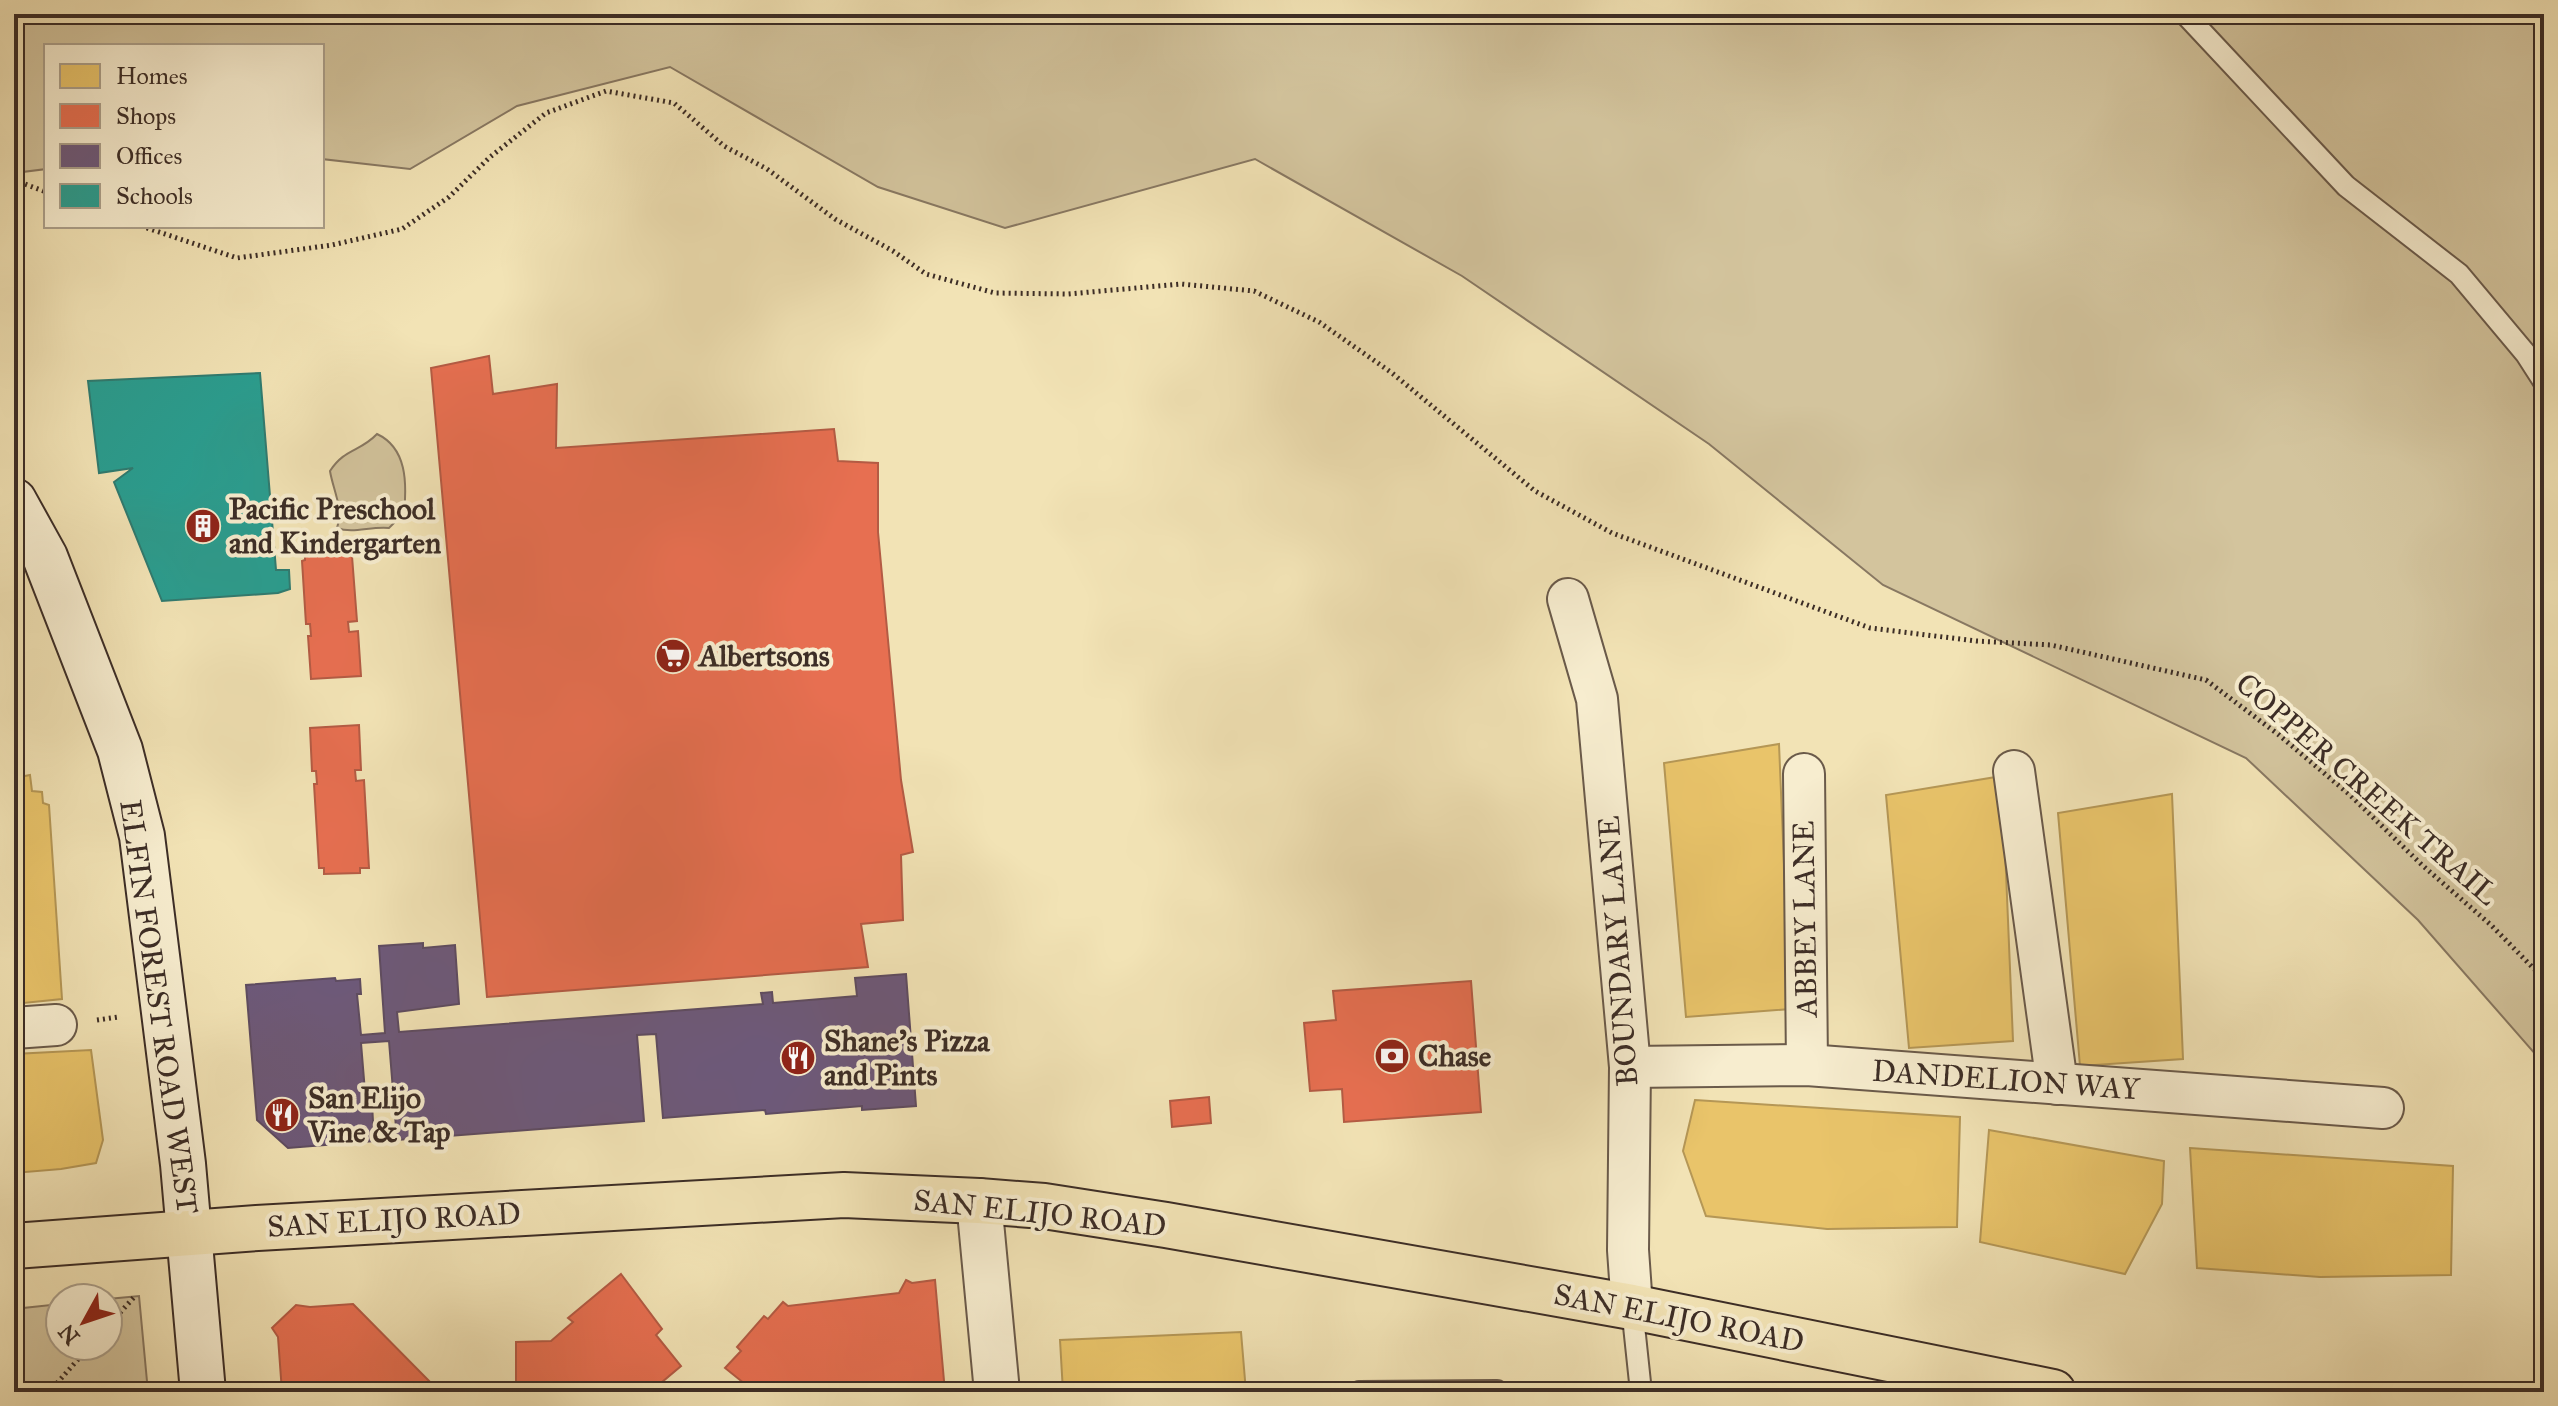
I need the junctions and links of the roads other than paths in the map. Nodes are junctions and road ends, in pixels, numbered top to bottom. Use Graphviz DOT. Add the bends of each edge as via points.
graph roads {
  1 [pos="2185,14"];
  2 [pos="2544,382"];
  3 [pos="14,501"];
  4 [pos="1568,599"];
  5 [pos="2014,771"];
  6 [pos="1804,774"];
  7 [pos="56,1025"];
  8 [pos="14,1028"];
  9 [pos="1807,1065"];
  10 [pos="1630,1067"];
  11 [pos="2057,1084"];
  12 [pos="2383,1108"];
  13 [pos="979,1201"];
  14 [pos="190,1233"];
  15 [pos="14,1246"];
  16 [pos="1632,1307"];
  17 [pos="203,1392"];
  18 [pos="997,1392"];
  19 [pos="1359,1392"];
  20 [pos="1498,1392"];
  21 [pos="1512,1392"];
  22 [pos="1641,1392"];
  23 [pos="2053,1392"];
  1 -- 2 [label="lane" via="2346,186 2459,274"];
  3 -- 14 [label="main road, ELFIN FOREST ROAD WEST" via="45,557 120,750 142,836"];
  4 -- 10 [label="street, BOUNDARY LANE" via="1597,699"];
  5 -- 11 [label="street"];
  6 -- 9 [label="street, ABBEY LANE"];
  7 -- 8 [label="street"];
  9 -- 10 [label="street, DANDELION WAY"];
  9 -- 11 [label="street, DANDELION WAY"];
  10 -- 16 [label="street, BOUNDARY LANE"];
  11 -- 12 [label="street, DANDELION WAY"];
  13 -- 14 [label="main road, SAN ELIJO ROAD" via="844,1195"];
  13 -- 16 [label="main road, SAN ELIJO ROAD" via="1166,1225"];
  13 -- 18 [label="main road"];
  14 -- 15 [label="main road, SAN ELIJO ROAD"];
  14 -- 17 [label="main road, ELFIN FOREST ROAD WEST"];
  16 -- 22 [label="lane"];
  16 -- 23 [label="main road, SAN ELIJO ROAD"];
  19 -- 20 [label="lane"];
  20 -- 21 [label="lane"];
}
